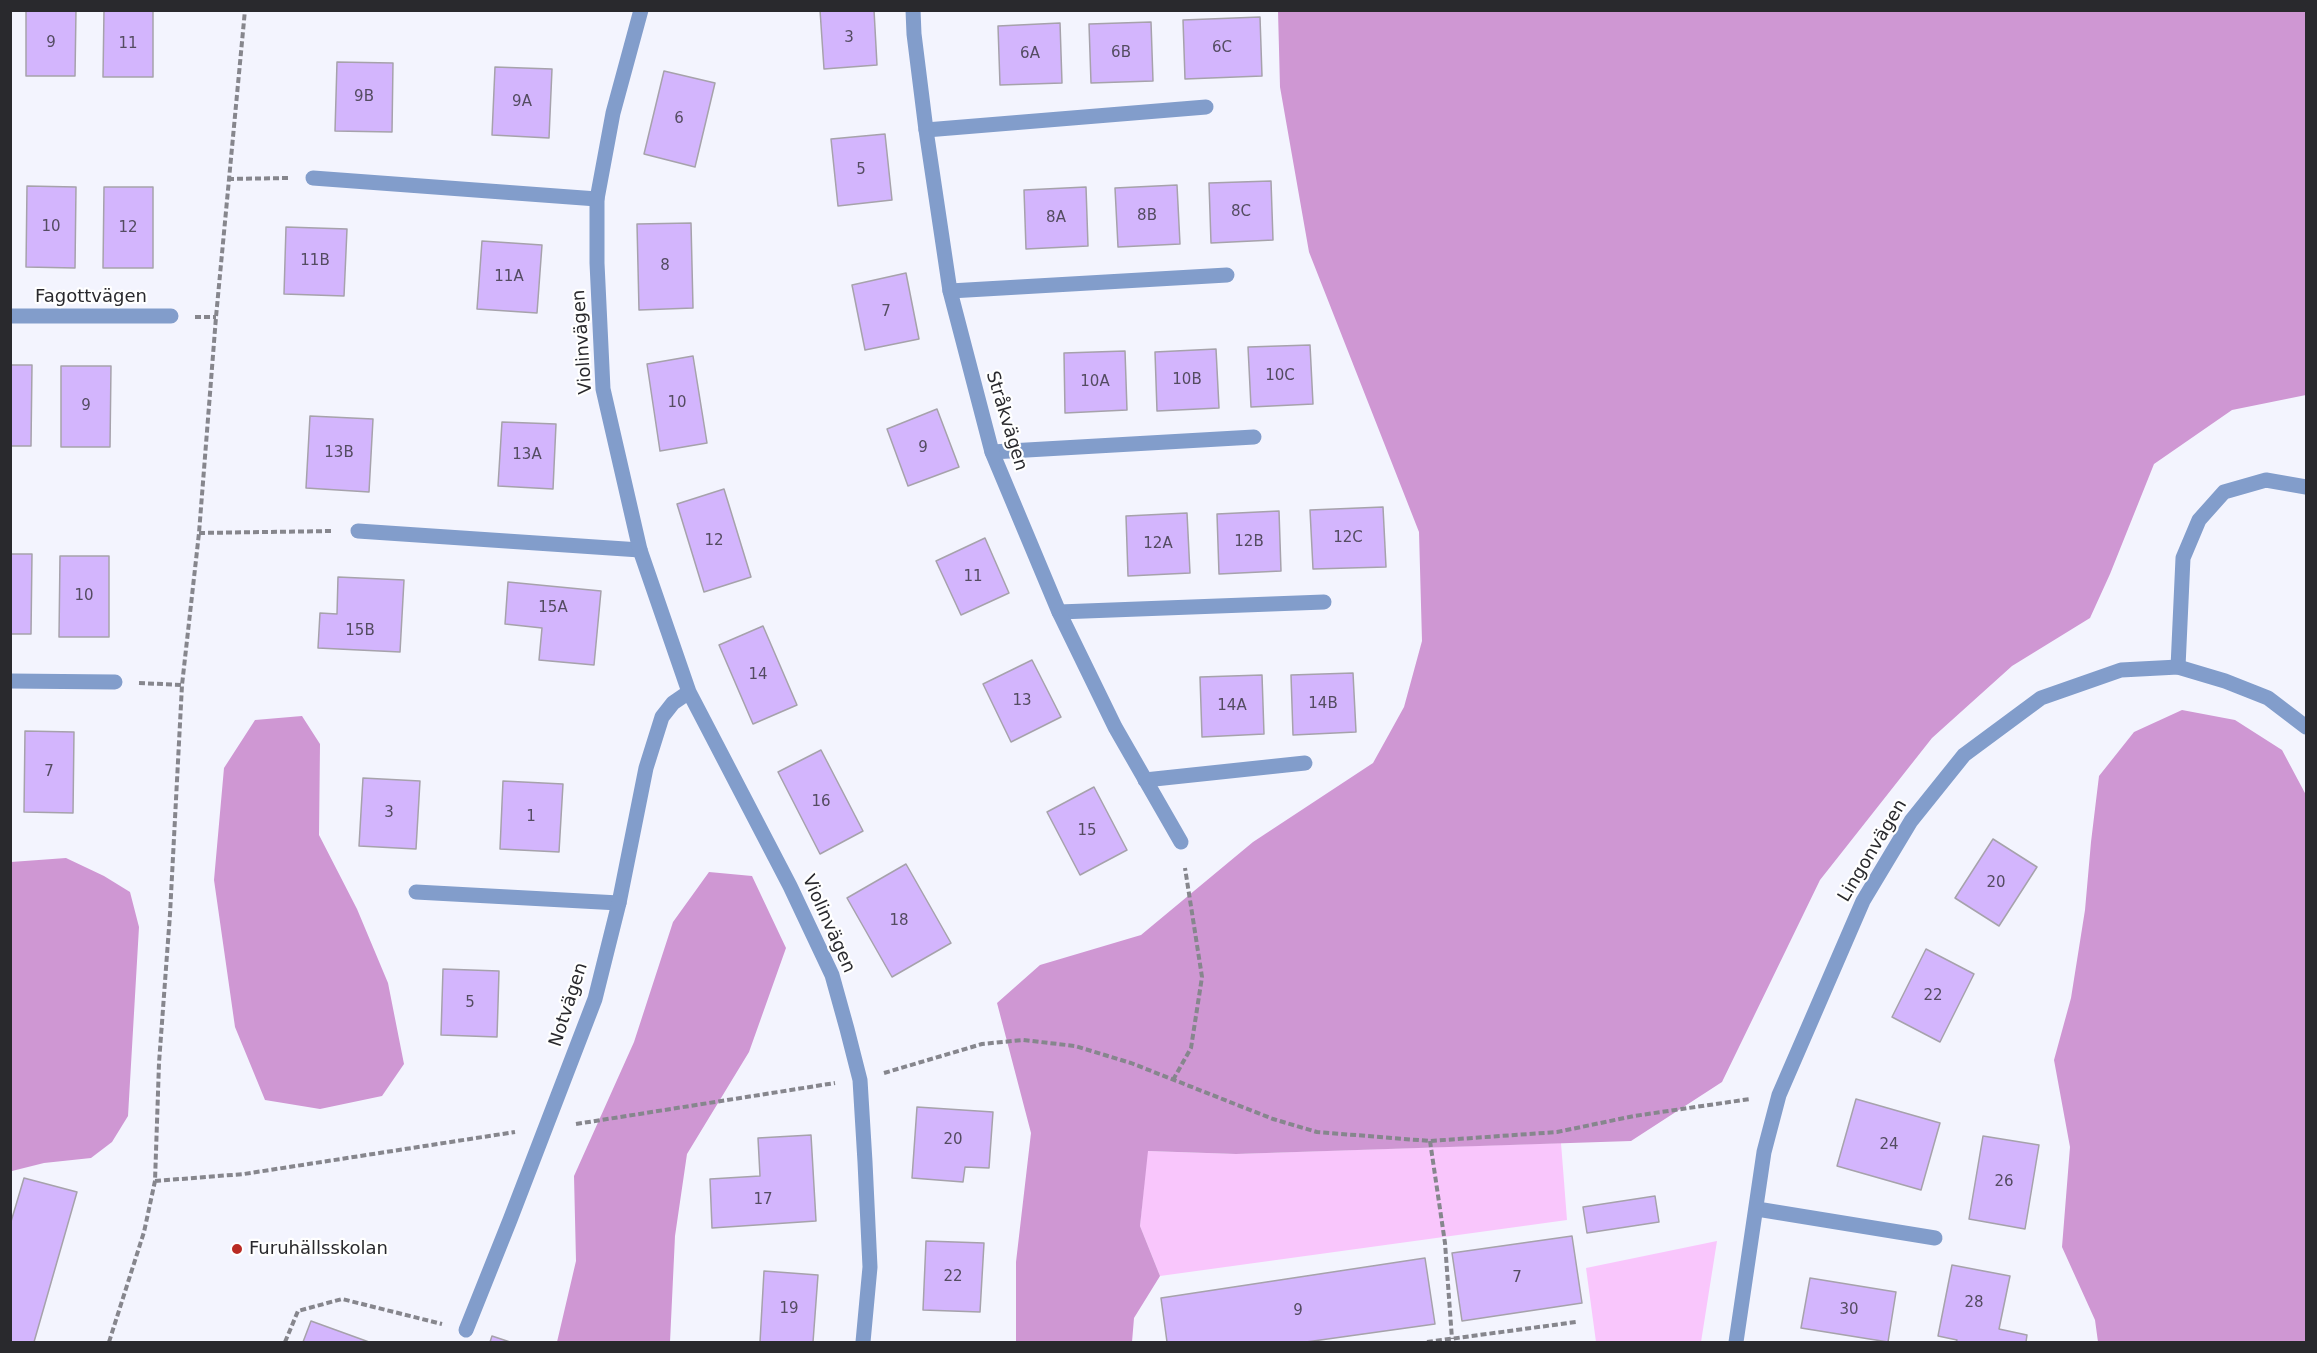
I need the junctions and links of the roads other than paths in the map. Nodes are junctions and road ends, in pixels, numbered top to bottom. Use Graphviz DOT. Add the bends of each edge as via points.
graph roads {
  1 [pos="641,10"];
  2 [pos="913,10"];
  3 [pos="1206,106"];
  4 [pos="926,130"];
  5 [pos="314,178"];
  6 [pos="597,200"];
  7 [pos="1227,275"];
  8 [pos="950,291"];
  9 [pos="10,316"];
  10 [pos="171,316"];
  11 [pos="1254,437"];
  12 [pos="992,452"];
  13 [pos="2307,487"];
  14 [pos="358,531"];
  15 [pos="640,550"];
  16 [pos="1324,602"];
  17 [pos="1059,612"];
  18 [pos="2178,667"];
  19 [pos="10,681"];
  20 [pos="115,682"];
  21 [pos="689,692"];
  22 [pos="2307,727"];
  23 [pos="1305,762"];
  24 [pos="1145,780"];
  25 [pos="1181,842"];
  26 [pos="416,892"];
  27 [pos="619,903"];
  28 [pos="1757,1209"];
  29 [pos="1935,1238"];
  30 [pos="466,1330"];
  31 [pos="863,1342"];
  32 [pos="1736,1342"];
  1 -- 6 [label="street, Violinvägen" via="614,112"];
  2 -- 4 [label="street, Stråkvägen"];
  3 -- 4 [label="street"];
  4 -- 8 [label="street, Stråkvägen"];
  5 -- 6 [label="street"];
  6 -- 15 [label="street, Violinvägen" via="603,389"];
  7 -- 8 [label="street"];
  8 -- 12 [label="street, Stråkvägen"];
  9 -- 10 [label="street, Fagottvägen"];
  11 -- 12 [label="street"];
  12 -- 17 [label="street, Stråkvägen"];
  13 -- 18 [label="street" via="2266,480 2224,492 2199,520 2183,558"];
  14 -- 15 [label="street"];
  15 -- 21 [label="street, Violinvägen"];
  16 -- 17 [label="street"];
  17 -- 24 [label="street, Stråkvägen"];
  18 -- 22 [label="street, Lingonvägen" via="2268,698"];
  18 -- 28 [label="street, Lingonvägen" via="2121,670 2041,698 1964,755 1911,821 1863,902 1779,1095 1764,1152"];
  19 -- 20 [label="street"];
  21 -- 27 [label="street, Notvägen" via="662,717 646,768"];
  21 -- 31 [label="street, Violinvägen" via="832,975 860,1080 870,1267"];
  23 -- 24 [label="street"];
  24 -- 25 [label="street, Stråkvägen"];
  26 -- 27 [label="street"];
  27 -- 30 [label="street, Notvägen" via="595,999"];
  28 -- 29 [label="street"];
  28 -- 32 [label="street, Lingonvägen"];
}
